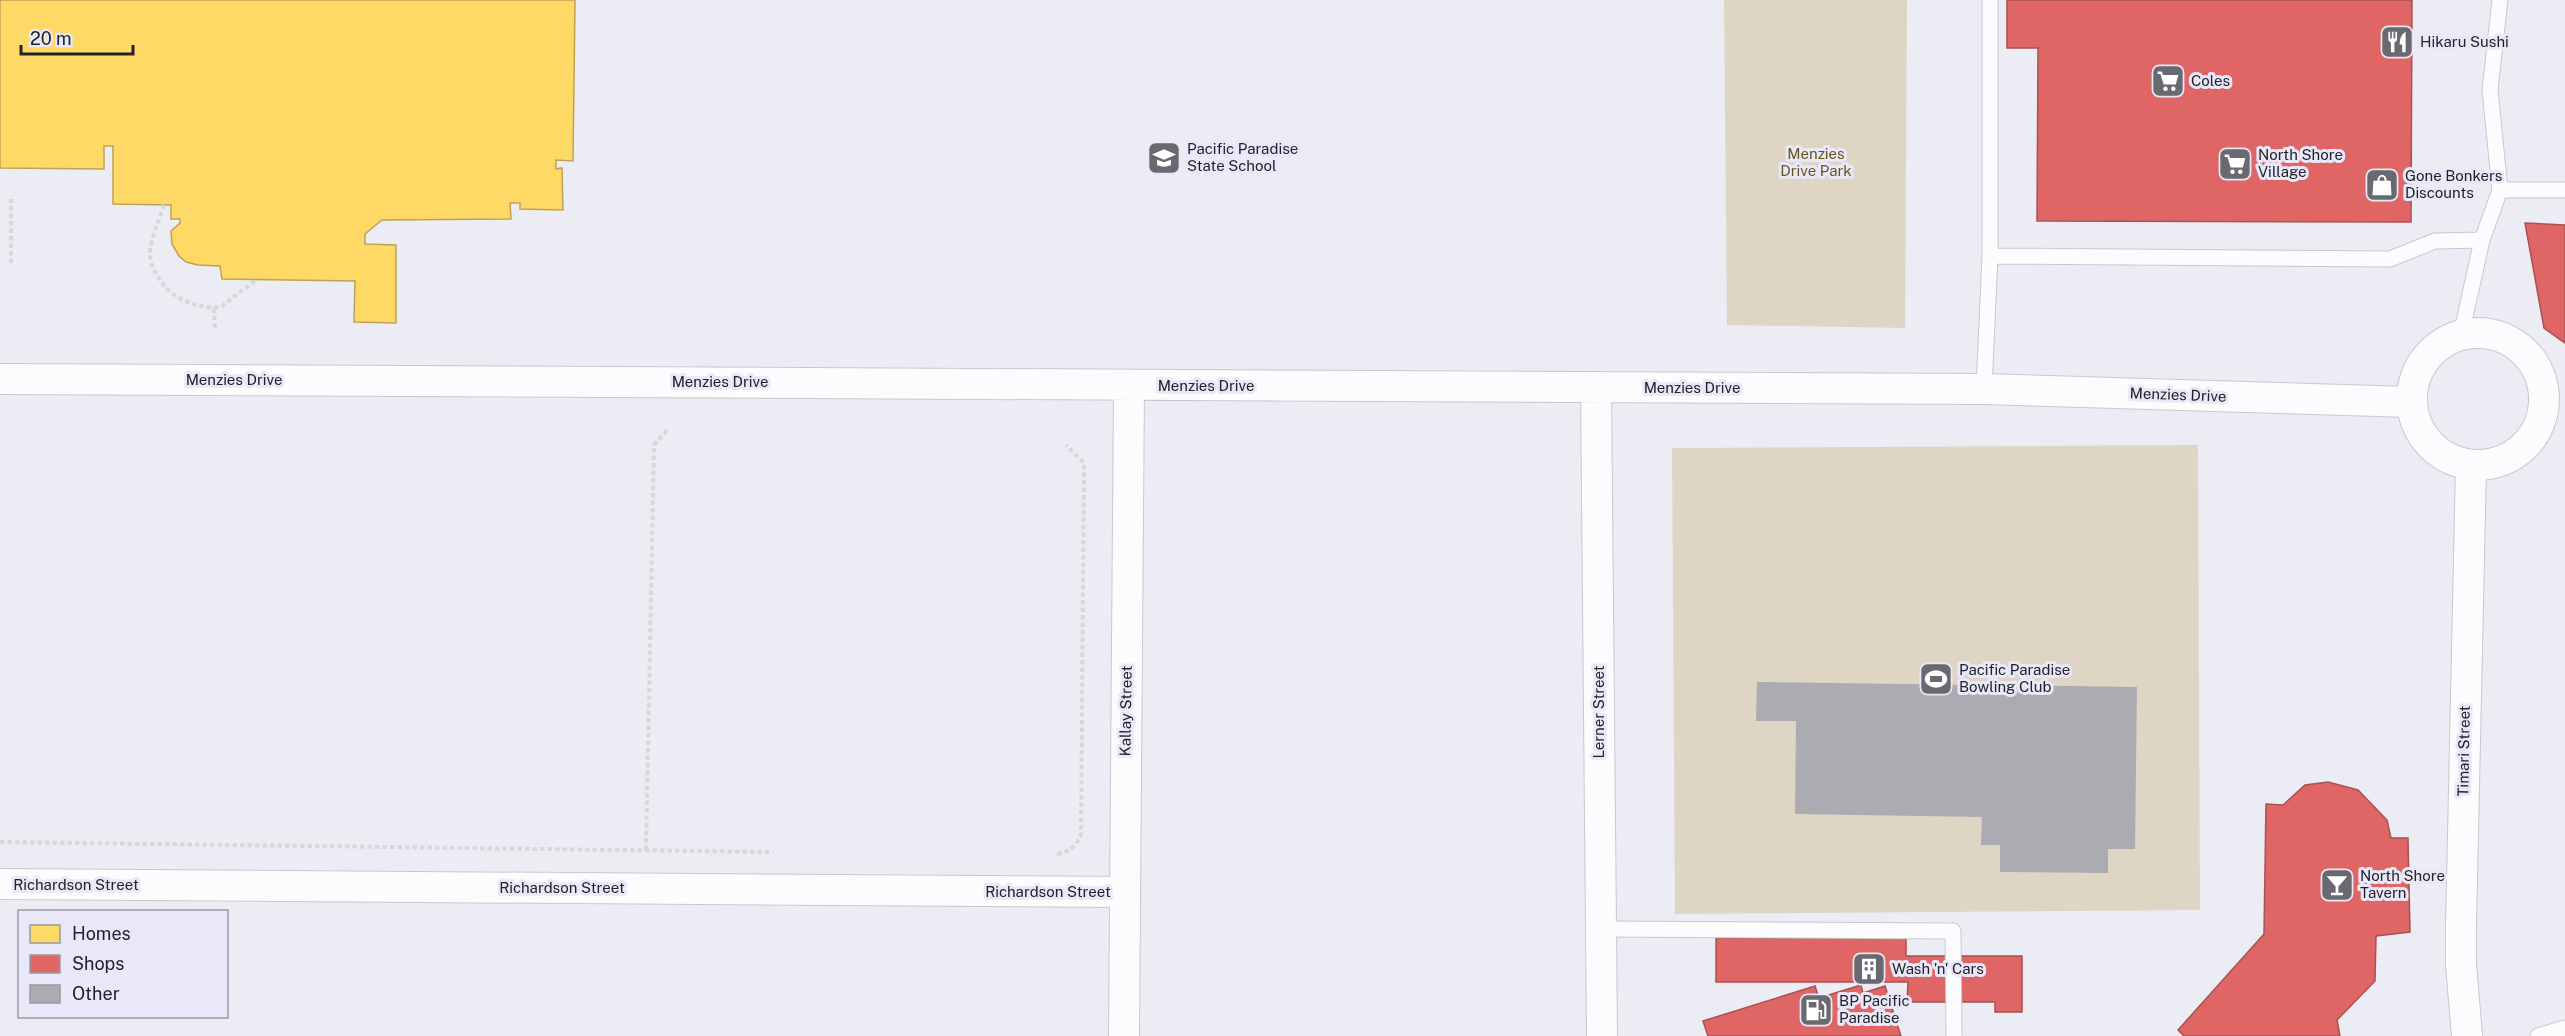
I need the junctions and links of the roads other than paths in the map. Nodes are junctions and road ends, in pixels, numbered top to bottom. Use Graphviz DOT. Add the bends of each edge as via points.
graph roads {
  1 [pos="1990,0"];
  2 [pos="2500,0"];
  3 [pos="2500,190"];
  4 [pos="2565,190"];
  5 [pos="2482,240"];
  6 [pos="1990,256"];
  7 [pos="2461,335"];
  8 [pos="0,379"];
  9 [pos="1129,386"];
  10 [pos="1596,387"];
  11 [pos="1984,389"];
  12 [pos="2555,401"];
  13 [pos="2411,402"];
  14 [pos="2471,466"];
  15 [pos="0,884"];
  16 [pos="1124,892"];
  17 [pos="1601,929"];
  18 [pos="2565,1028"];
  19 [pos="1124,1036"];
  20 [pos="1602,1036"];
  21 [pos="1954,1036"];
  22 [pos="2467,1036"];
  23 [pos="2538,1036"];
  1 -- 6 [label="lane"];
  2 -- 3 [label="lane" via="2490,90"];
  3 -- 4 [label="lane"];
  3 -- 5 [label="lane"];
  5 -- 6 [label="lane" via="2435,241 2390,259"];
  5 -- 7 [label="lane"];
  6 -- 11 [label="lane"];
  7 -- 12 [label="street" via="2501,336 2521,348 2536,365"];
  7 -- 13 [label="street" via="2442,343 2417,370"];
  8 -- 9 [label="street, Menzies Drive"];
  9 -- 10 [label="street, Menzies Drive"];
  9 -- 16 [label="street, Kallay Street"];
  10 -- 11 [label="street, Menzies Drive"];
  10 -- 17 [label="street, Lerner Street"];
  11 -- 13 [label="street, Menzies Drive"];
  12 -- 14 [label="street" via="2524,448 2507,459"];
  13 -- 14 [label="street" via="2417,427 2431,447 2449,459"];
  14 -- 22 [label="street, Timari Street" via="2461,945"];
  15 -- 16 [label="street, Richardson Street"];
  16 -- 19 [label="street, Kallay Street"];
  17 -- 20 [label="street, Lerner Street"];
  17 -- 21 [label="lane" via="1953,931"];
  18 -- 23 [label="lane"];
}
